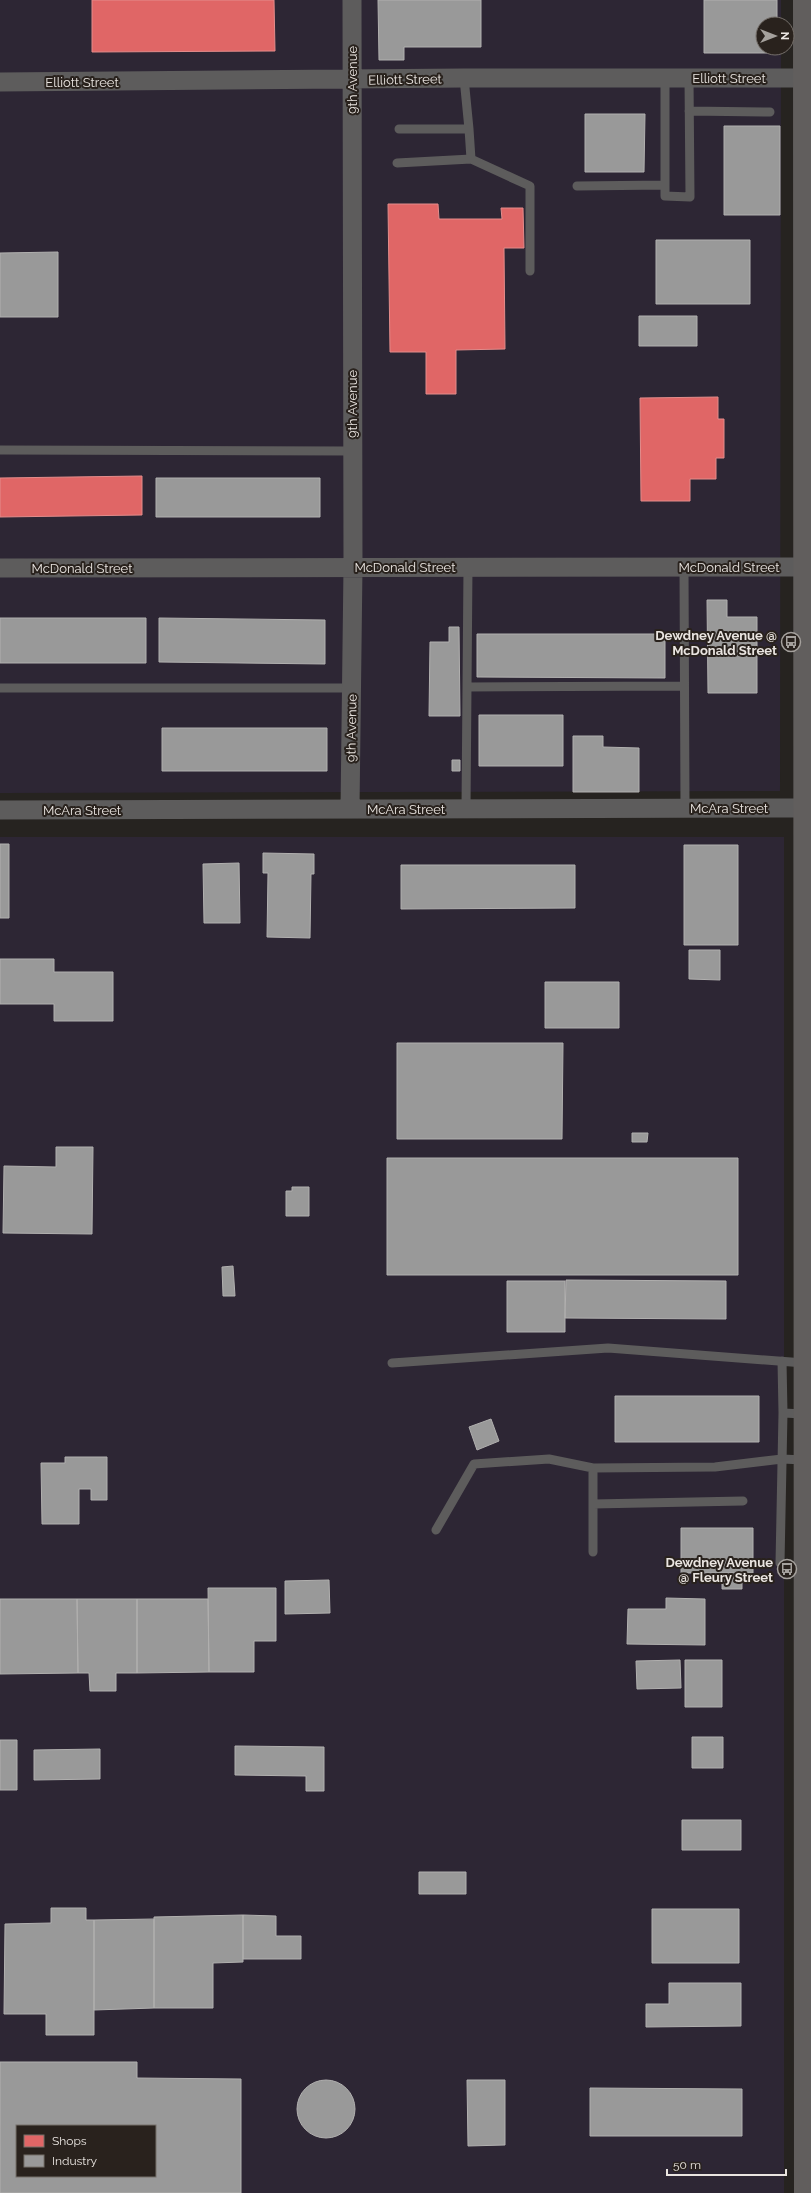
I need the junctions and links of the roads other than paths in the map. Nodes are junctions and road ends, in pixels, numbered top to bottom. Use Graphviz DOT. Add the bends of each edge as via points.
graph roads {
  1 [pos="352,0"];
  2 [pos="804,0"];
  3 [pos="464,78"];
  4 [pos="665,78"];
  5 [pos="689,78"];
  6 [pos="807,78"];
  7 [pos="352,81"];
  8 [pos="0,82"];
  9 [pos="689,111"];
  10 [pos="770,112"];
  11 [pos="399,128"];
  12 [pos="469,129"];
  13 [pos="471,159"];
  14 [pos="397,163"];
  15 [pos="665,185"];
  16 [pos="577,186"];
  17 [pos="530,270"];
  18 [pos="808,322"];
  19 [pos="0,450"];
  20 [pos="352,451"];
  21 [pos="808,566"];
  22 [pos="353,567"];
  23 [pos="468,567"];
  24 [pos="684,567"];
  25 [pos="0,568"];
  26 [pos="684,686"];
  27 [pos="467,687"];
  28 [pos="0,688"];
  29 [pos="351,688"];
  30 [pos="466,808"];
  31 [pos="685,808"];
  32 [pos="808,808"];
  33 [pos="350,809"];
  34 [pos="0,810"];
  35 [pos="808,938"];
  36 [pos="808,1057"];
  37 [pos="782,1361"];
  38 [pos="392,1363"];
  39 [pos="804,1363"];
  40 [pos="783,1413"];
  41 [pos="804,1414"];
  42 [pos="782,1459"];
  43 [pos="804,1460"];
  44 [pos="593,1468"];
  45 [pos="743,1501"];
  46 [pos="593,1504"];
  47 [pos="436,1530"];
  48 [pos="593,1552"];
  49 [pos="780,1563"];
  50 [pos="808,1599"];
  51 [pos="808,1778"];
  52 [pos="805,2193"];
  1 -- 7 [label="street, 9th Avenue"];
  2 -- 6 [label="street"];
  3 -- 4 [label="street, Elliott Street"];
  3 -- 7 [label="street, Elliott Street"];
  3 -- 12 [label="lane"];
  4 -- 5 [label="street, Elliott Street"];
  4 -- 15 [label="lane"];
  5 -- 6 [label="street, Elliott Street"];
  5 -- 9 [label="lane"];
  6 -- 18 [label="street"];
  7 -- 8 [label="street, Elliott Street"];
  7 -- 20 [label="street, 9th Avenue"];
  9 -- 10 [label="lane"];
  9 -- 15 [label="lane" via="690,197 665,196"];
  11 -- 12 [label="lane"];
  12 -- 13 [label="lane"];
  13 -- 14 [label="lane"];
  13 -- 17 [label="lane" via="530,186"];
  15 -- 16 [label="lane"];
  18 -- 21 [label="street"];
  19 -- 20 [label="lane"];
  20 -- 22 [label="street, 9th Avenue"];
  21 -- 24 [label="street, McDonald Street"];
  21 -- 32 [label="street"];
  22 -- 23 [label="street, McDonald Street"];
  22 -- 25 [label="street, McDonald Street"];
  22 -- 29 [label="street, 9th Avenue"];
  23 -- 24 [label="street, McDonald Street"];
  23 -- 27 [label="lane"];
  24 -- 26 [label="lane"];
  26 -- 27 [label="lane"];
  26 -- 31 [label="lane"];
  27 -- 30 [label="lane"];
  28 -- 29 [label="lane"];
  29 -- 33 [label="street, 9th Avenue"];
  30 -- 31 [label="street, McAra Street"];
  30 -- 33 [label="street, McAra Street"];
  31 -- 32 [label="street, McAra Street"];
  32 -- 35 [label="street"];
  33 -- 34 [label="street, McAra Street"];
  35 -- 36 [label="street"];
  36 -- 39 [label="street"];
  37 -- 38 [label="lane" via="608,1348"];
  37 -- 39 [label="lane"];
  37 -- 40 [label="lane"];
  39 -- 41 [label="street"];
  40 -- 41 [label="lane"];
  40 -- 42 [label="lane"];
  41 -- 43 [label="street"];
  42 -- 43 [label="lane"];
  42 -- 44 [label="lane" via="715,1467"];
  42 -- 49 [label="lane"];
  43 -- 50 [label="street"];
  44 -- 46 [label="lane"];
  44 -- 47 [label="lane" via="549,1459 474,1464"];
  45 -- 46 [label="lane"];
  46 -- 48 [label="lane"];
  50 -- 51 [label="street"];
  51 -- 52 [label="street"];
}
